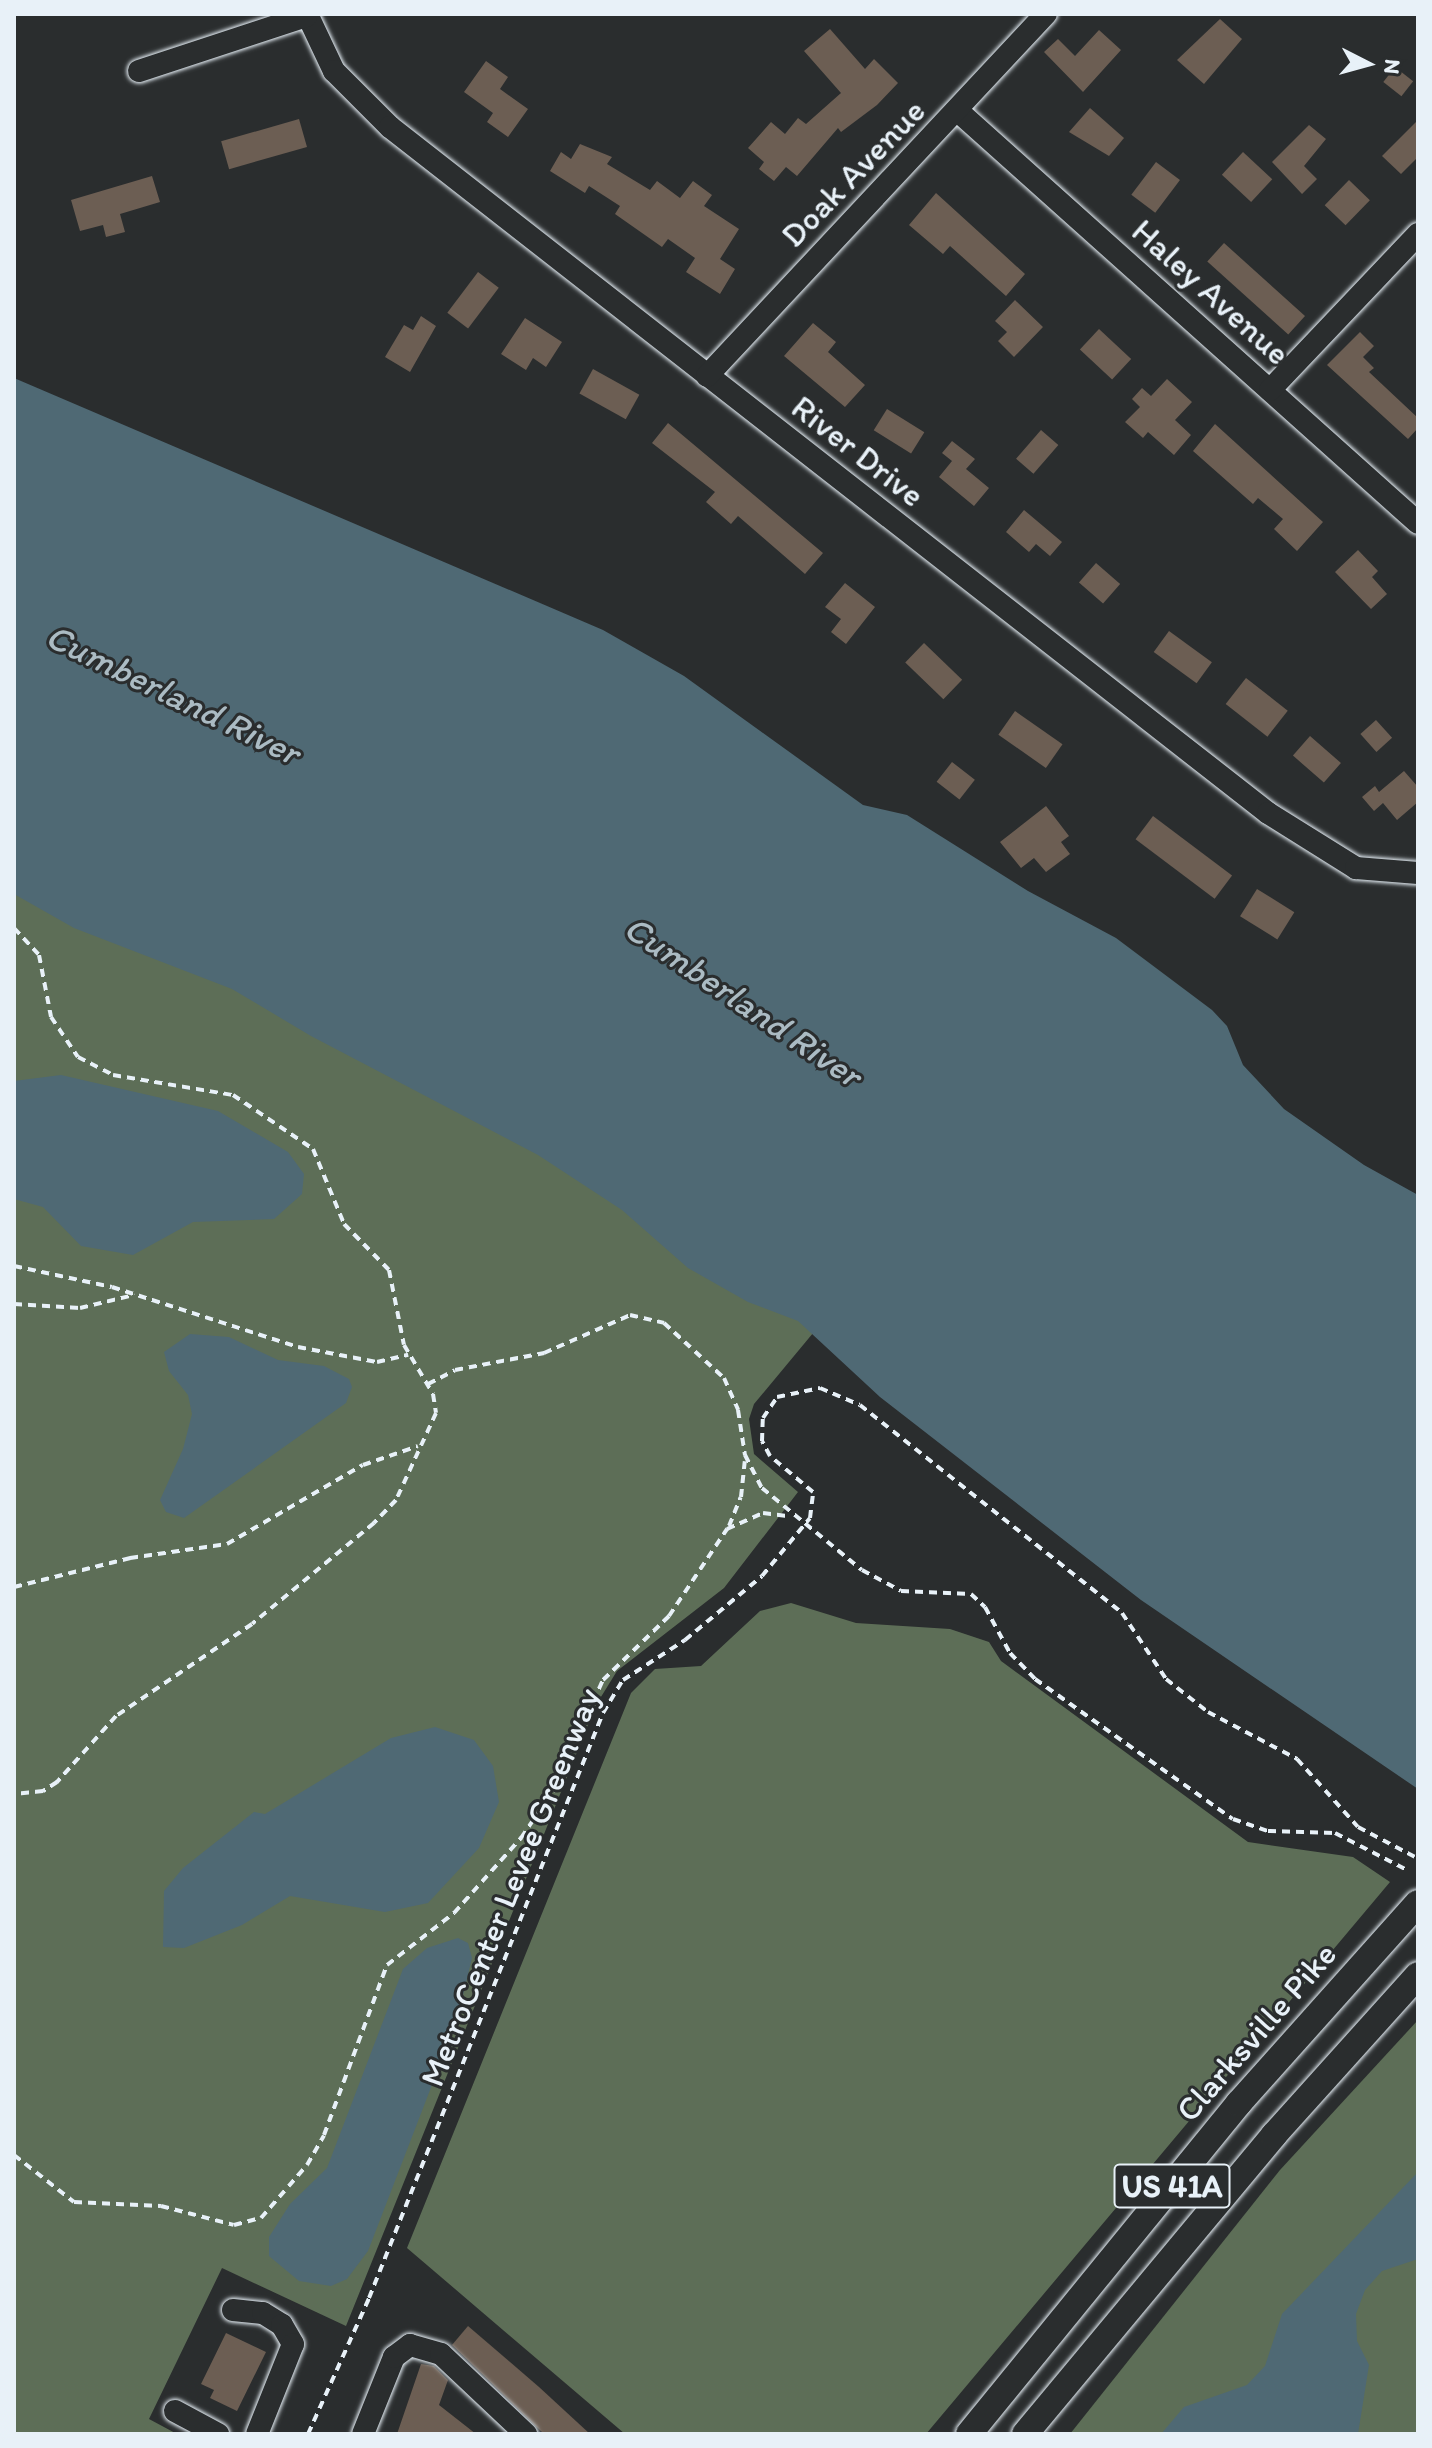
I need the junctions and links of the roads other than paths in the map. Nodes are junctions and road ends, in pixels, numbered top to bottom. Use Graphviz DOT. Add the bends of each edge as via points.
graph roads {
  1 [pos="1046,14"];
  2 [pos="306,15"];
  3 [pos="139,71"];
  4 [pos="959,112"];
  5 [pos="1418,234"];
  6 [pos="707,376"];
  7 [pos="1270,390"];
  8 [pos="1418,523"];
  9 [pos="1418,873"];
  10 [pos="1418,1903"];
  11 [pos="1418,1975"];
  12 [pos="233,2310"];
  13 [pos="175,2411"];
  14 [pos="218,2434"];
  15 [pos="257,2434"];
  16 [pos="363,2434"];
  17 [pos="526,2434"];
  18 [pos="969,2434"];
  19 [pos="1025,2434"];
  1 -- 4 [label="street, Doak Avenue"];
  2 -- 3 [label="street"];
  2 -- 6 [label="street, River Drive" via="334,71 390,127"];
  4 -- 6 [label="street, Doak Avenue"];
  4 -- 7 [label="street, Haley Avenue"];
  5 -- 7 [label="street"];
  6 -- 9 [label="street, River Drive" via="1268,813 1356,868"];
  7 -- 8 [label="street, Haley Avenue"];
  10 -- 18 [label="main road, Clarksville Pike / US 41A" via="1239,2103"];
  11 -- 19 [label="main road, US 41A" via="1274,2135"];
  12 -- 15 [label="street" via="263,2313 282,2325 293,2344"];
  13 -- 14 [label="street"];
  16 -- 17 [label="street" via="394,2357 410,2345 441,2354"];
}
